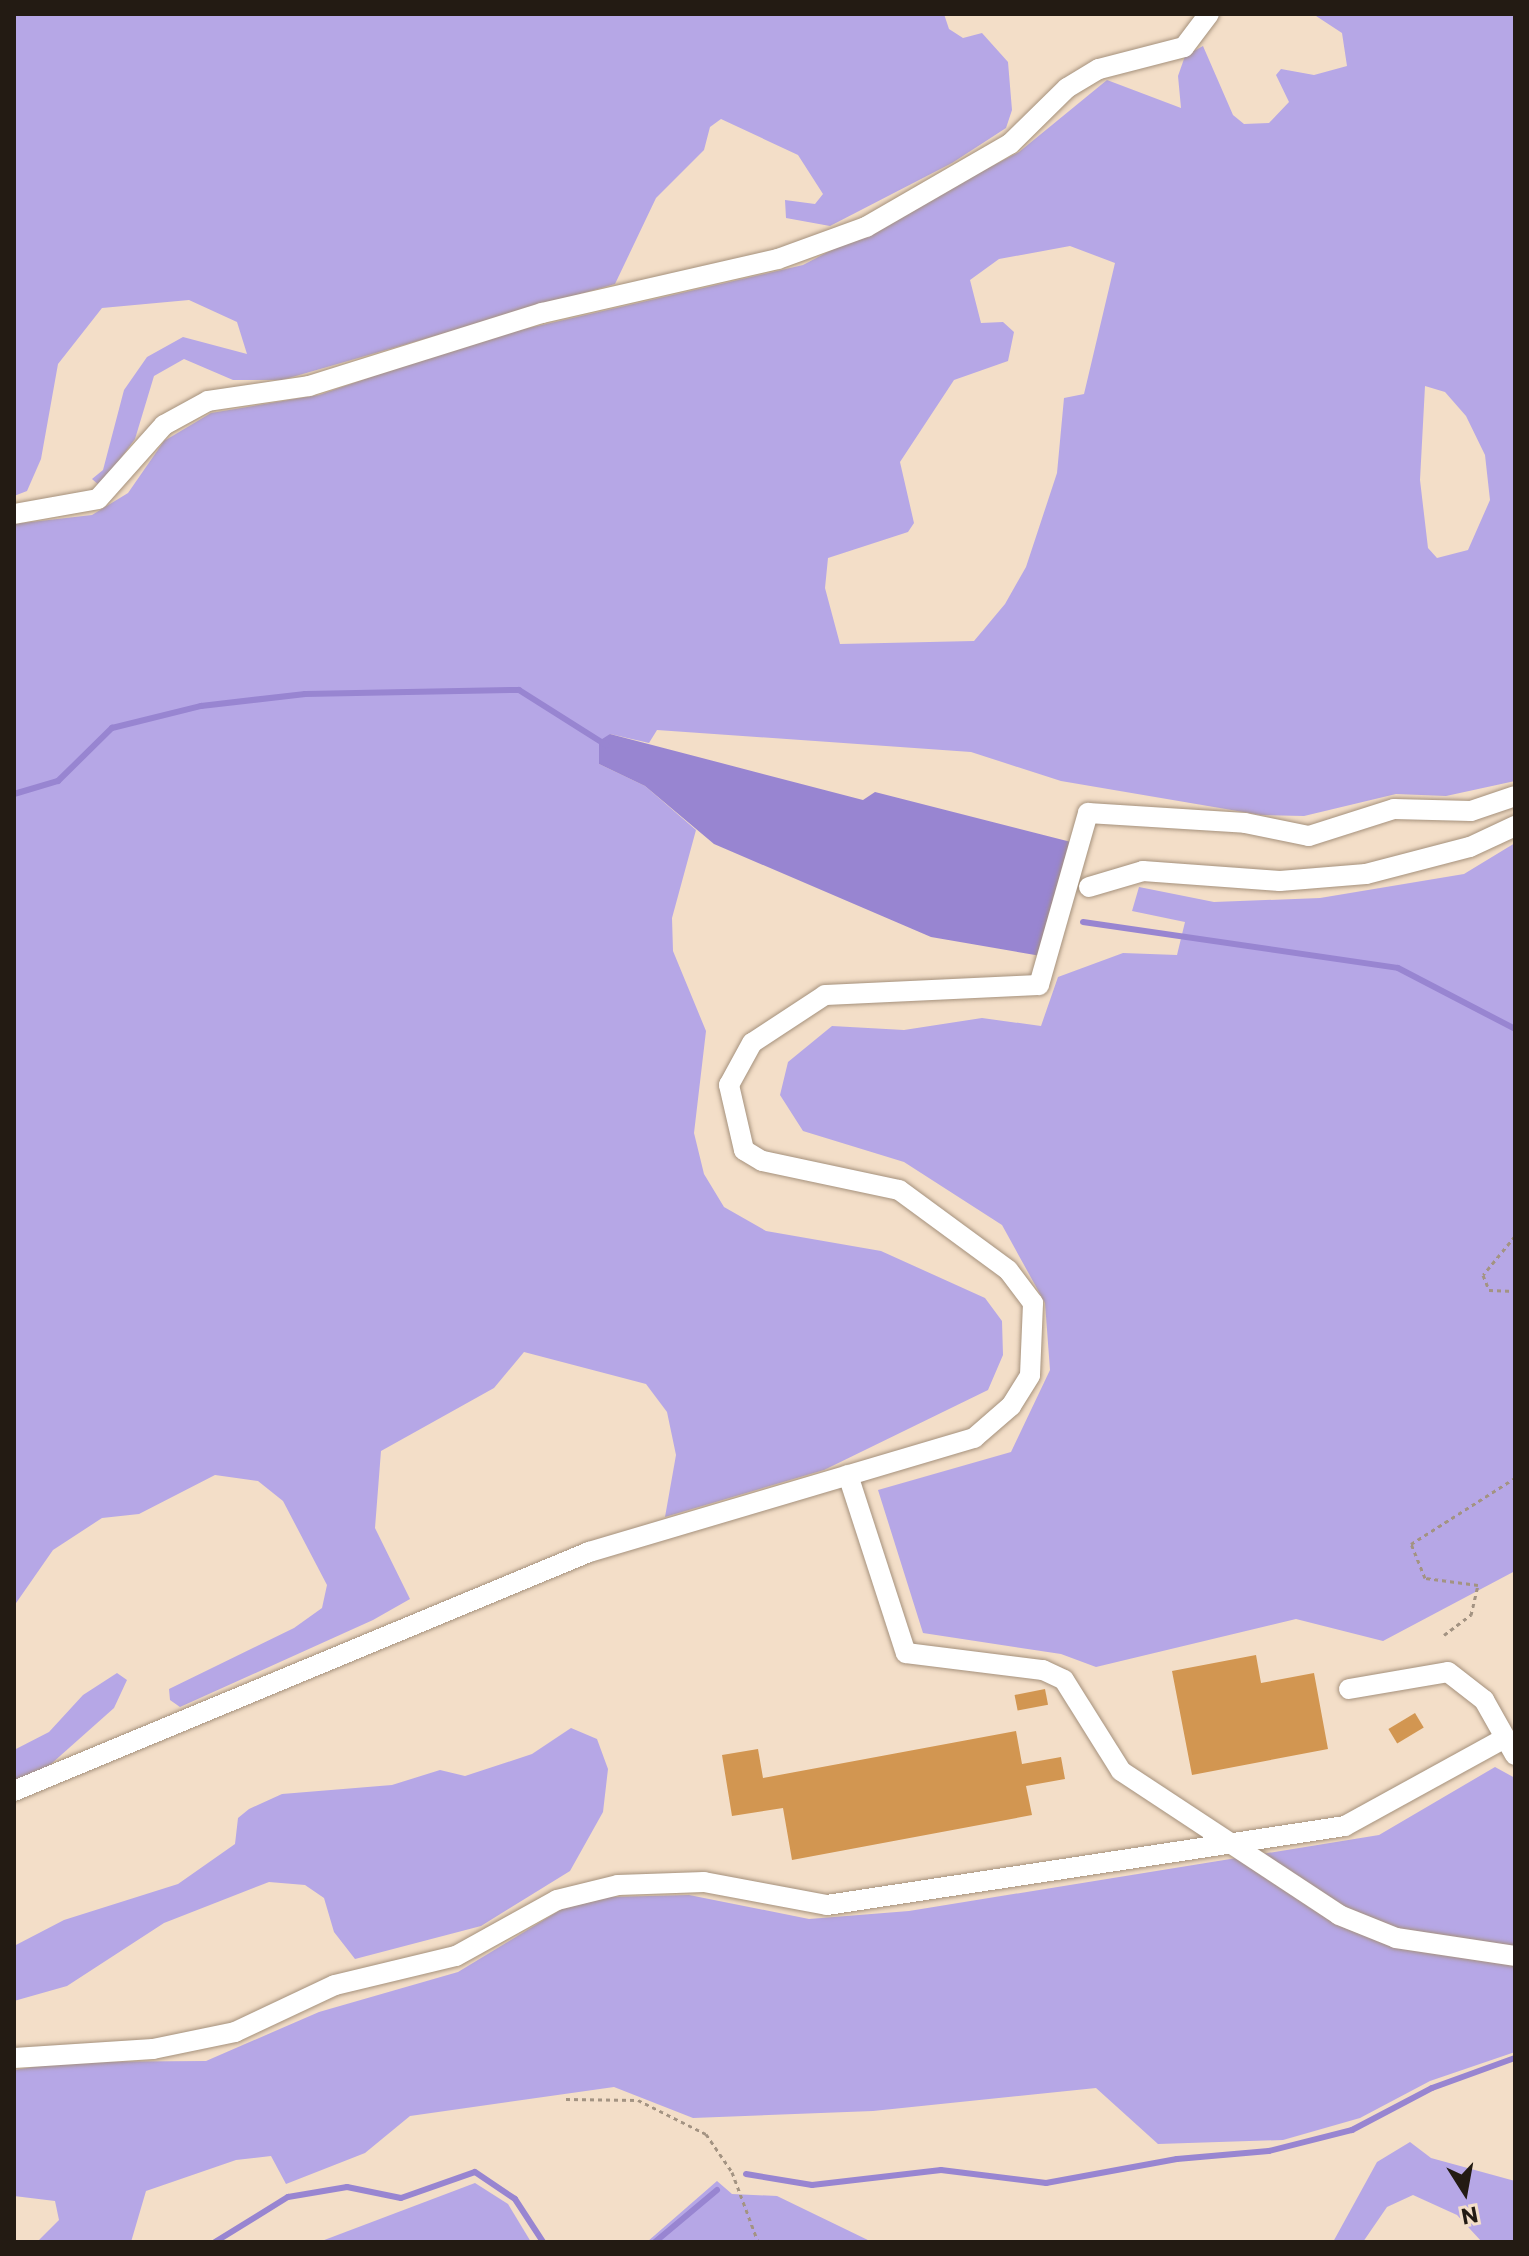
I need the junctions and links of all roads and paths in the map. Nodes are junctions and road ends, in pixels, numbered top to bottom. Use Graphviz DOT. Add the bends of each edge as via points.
graph roads {
  1 [pos="1209,14"];
  2 [pos="14,514"];
  3 [pos="1515,796"];
  4 [pos="1515,826"];
  5 [pos="1089,887"];
  6 [pos="1515,1236"];
  7 [pos="1515,1291"];
  8 [pos="848,1475"];
  9 [pos="1515,1478"];
  10 [pos="1444,1635"];
  11 [pos="1349,1689"];
  12 [pos="1510,1747"];
  13 [pos="14,1791"];
  14 [pos="1236,1845"];
  15 [pos="1515,1956"];
  16 [pos="14,2058"];
  17 [pos="566,2099"];
  18 [pos="758,2242"];
  1 -- 2 [label="street" via="1184,47 1099,69 1067,88 998,152 866,227 778,259 542,313 309,386 208,401 164,425 98,499"];
  3 -- 8 [label="street" via="1471,811 1394,809 1309,836 1245,823 1088,813 1039,985 825,995 752,1043 729,1085 728,1107 744,1150 762,1161 899,1190 1008,1270 1033,1303 1030,1375 995,1422 948,1450"];
  4 -- 5 [label="street" via="1470,847 1366,874 1280,881 1143,871"];
  6 -- 7 [label="path" via="1483,1275 1489,1290"];
  8 -- 13 [label="street" via="574,1557"];
  8 -- 14 [label="street" via="906,1653 1043,1670 1064,1680 1121,1771"];
  9 -- 10 [label="path" via="1411,1544 1425,1578 1478,1585 1471,1615"];
  11 -- 12 [label="street" via="1448,1672 1484,1700"];
  12 -- 14 [label="street" via="1345,1826"];
  14 -- 15 [label="street" via="1367,1927"];
  14 -- 16 [label="street" via="827,1905 704,1882 618,1885 557,1900 456,1956 335,1985 235,2032 153,2049"];
  17 -- 18 [label="path" via="638,2100 706,2134 732,2172"];
}
